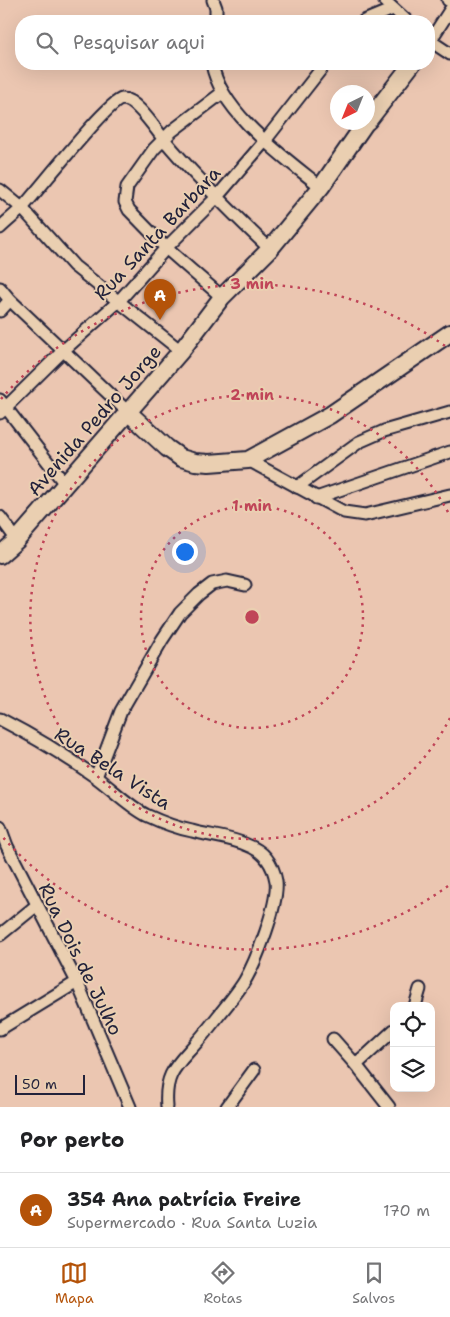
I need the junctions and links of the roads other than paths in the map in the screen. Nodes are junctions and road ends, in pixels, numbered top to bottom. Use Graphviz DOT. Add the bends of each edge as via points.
graph roads {
  1 [pos="384,0"];
  2 [pos="393,9"];
  3 [pos="450,10"];
  4 [pos="378,15"];
  5 [pos="400,15"];
  6 [pos="435,33"];
  7 [pos="435,44"];
  8 [pos="448,49"];
  9 [pos="214,70"];
  10 [pos="320,70"];
  11 [pos="407,70"];
  12 [pos="222,93"];
  13 [pos="375,112"];
  14 [pos="361,130"];
  15 [pos="163,139"];
  16 [pos="264,142"];
  17 [pos="322,187"];
  18 [pos="0,190"];
  19 [pos="216,198"];
  20 [pos="22,208"];
  21 [pos="0,228"];
  22 [pos="166,248"];
  23 [pos="270,249"];
  24 [pos="0,288"];
  25 [pos="222,296"];
  26 [pos="10,300"];
  27 [pos="119,301"];
  28 [pos="0,311"];
  29 [pos="450,333"];
  30 [pos="64,350"];
  31 [pos="181,351"];
  32 [pos="2,407"];
  33 [pos="450,412"];
  34 [pos="129,413"];
  35 [pos="450,452"];
  36 [pos="248,460"];
  37 [pos="65,484"];
  38 [pos="297,487"];
  39 [pos="450,495"];
  40 [pos="316,498"];
  41 [pos="0,517"];
  42 [pos="17,540"];
  43 [pos="0,555"];
  44 [pos="245,585"];
  45 [pos="0,720"];
  46 [pos="96,777"];
  47 [pos="0,827"];
  48 [pos="3,848"];
  49 [pos="37,905"];
  50 [pos="0,935"];
  51 [pos="77,982"];
  52 [pos="420,989"];
  53 [pos="416,1002"];
  54 [pos="0,1029"];
  55 [pos="390,1034"];
  56 [pos="333,1039"];
  57 [pos="356,1065"];
  58 [pos="254,1070"];
  59 [pos="130,1107"];
  60 [pos="167,1107"];
  61 [pos="227,1107"];
  62 [pos="389,1107"];
  1 -- 2 [label="street"];
  2 -- 4 [label="street"];
  2 -- 5 [label="street"];
  3 -- 6 [label="street"];
  7 -- 8 [label="street"];
  9 -- 12 [label="street"];
  10 -- 16 [label="street, Rua Santa Barbara"];
  11 -- 13 [label="street, Avenida Pedro Jorge"];
  12 -- 15 [label="street"];
  12 -- 16 [label="street"];
  14 -- 17 [label="street, Avenida Pedro Jorge"];
  15 -- 19 [label="street"];
  15 -- 20 [label="street" via="136,106 122,99 74,146"];
  15 -- 22 [label="street" via="127,187 125,202"];
  16 -- 17 [label="street"];
  16 -- 19 [label="street, Rua Santa Barbara"];
  17 -- 23 [label="street, Avenida Pedro Jorge"];
  18 -- 20 [label="street"];
  19 -- 22 [label="street, Rua Santa Barbara"];
  19 -- 23 [label="street"];
  20 -- 21 [label="street"];
  20 -- 27 [label="street" via="74,266"];
  22 -- 25 [label="street"];
  22 -- 27 [label="street, Rua Santa Barbara"];
  23 -- 25 [label="street, Avenida Pedro Jorge"];
  24 -- 26 [label="street"];
  25 -- 31 [label="street, Avenida Pedro Jorge"];
  26 -- 28 [label="street"];
  26 -- 30 [label="street"];
  27 -- 30 [label="street, Rua Santa Barbara"];
  27 -- 31 [label="street"];
  29 -- 36 [label="street" via="330,415"];
  30 -- 32 [label="street, Rua Santa Barbara"];
  30 -- 34 [label="street"];
  31 -- 34 [label="street, Avenida Pedro Jorge"];
  32 -- 37 [label="street"];
  33 -- 38 [label="street" via="393,428 359,442"];
  34 -- 36 [label="street" via="181,458 209,463"];
  34 -- 37 [label="street, Avenida Pedro Jorge"];
  35 -- 40 [label="street"];
  36 -- 38 [label="street"];
  37 -- 42 [label="street, Avenida Pedro Jorge"];
  38 -- 40 [label="street"];
  39 -- 40 [label="street" via="364,515 344,512"];
  41 -- 42 [label="street"];
  42 -- 43 [label="street, Avenida Pedro Jorge"];
  44 -- 46 [label="street" via="227,581 212,584 180,613 121,711"];
  45 -- 46 [label="street, Rua Bela Vista"];
  46 -- 60 [label="street, Rua Bela Vista" via="144,814 168,825 249,845 266,856 277,884 257,956 244,982 175,1066 168,1080"];
  47 -- 48 [label="street, Rua Dois de Julho"];
  48 -- 49 [label="street, Rua Dois de Julho"];
  49 -- 50 [label="street"];
  49 -- 51 [label="street, Rua Dois de Julho"];
  51 -- 54 [label="street"];
  51 -- 59 [label="street, Rua Dois de Julho"];
  52 -- 53 [label="street"];
  55 -- 57 [label="street"];
  56 -- 57 [label="street"];
  57 -- 62 [label="street"];
  58 -- 61 [label="street"];
}
